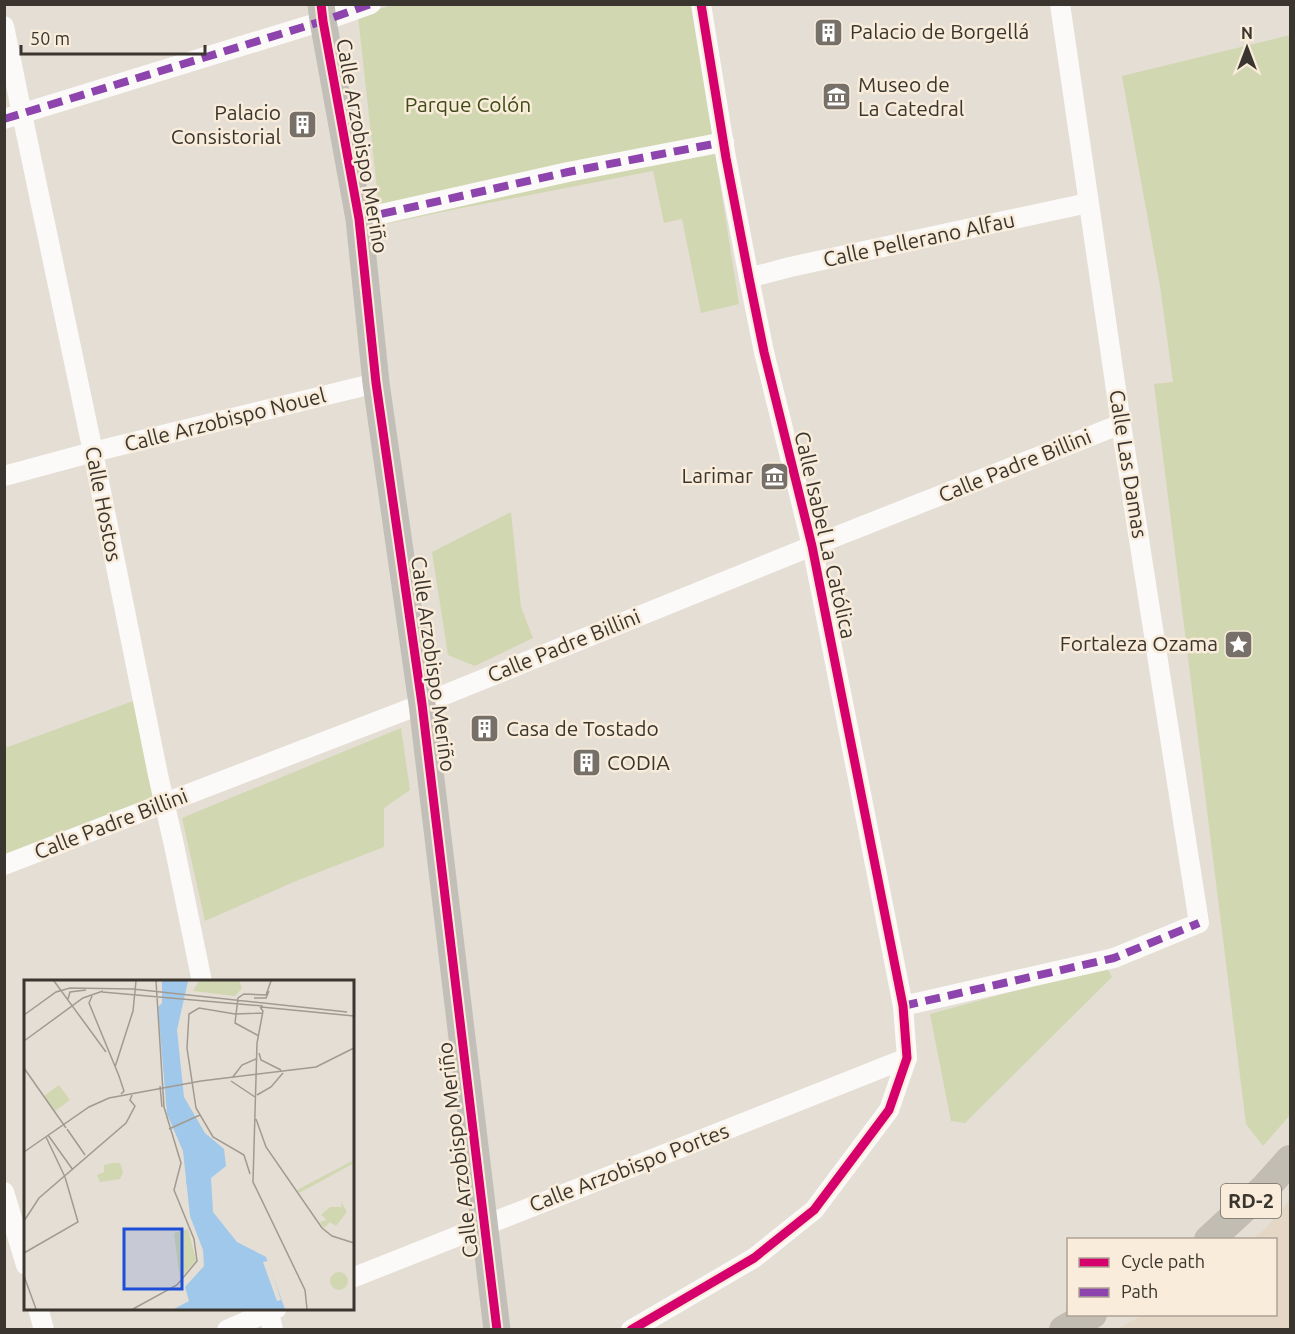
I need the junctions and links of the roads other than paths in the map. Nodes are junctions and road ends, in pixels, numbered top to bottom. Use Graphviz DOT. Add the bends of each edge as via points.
graph roads {
  1 [pos="371,4"];
  2 [pos="701,4"];
  3 [pos="1060,4"];
  4 [pos="322,13"];
  5 [pos="4,26"];
  6 [pos="13,116"];
  7 [pos="724,142"];
  8 [pos="1088,203"];
  9 [pos="359,219"];
  10 [pos="749,278"];
  11 [pos="376,383"];
  12 [pos="1121,424"];
  13 [pos="93,452"];
  14 [pos="4,477"];
  15 [pos="812,546"];
  16 [pos="422,704"];
  17 [pos="165,803"];
  18 [pos="4,865"];
  19 [pos="202,980"];
  20 [pos="903,1006"];
  21 [pos="904,1066"];
  22 [pos="1290,1160"];
  23 [pos="4,1192"];
  24 [pos="485,1225"];
  25 [pos="1210,1238"];
  26 [pos="24,1258"];
  27 [pos="354,1277"];
  28 [pos="39,1310"];
  29 [pos="272,1315"];
  30 [pos="1088,1316"];
  31 [pos="44,1329"];
  32 [pos="227,1329"];
  33 [pos="497,1329"];
  34 [pos="631,1329"];
  35 [pos="1064,1329"];
  1 -- 4 [label="street"];
  2 -- 7 [label="street, Calle Isabel La Católica"];
  3 -- 8 [label="street, Calle Las Damas"];
  4 -- 6 [label="street"];
  4 -- 9 [label="street, Calle Arzobispo Meriño"];
  5 -- 6 [label="street, Calle Hostos"];
  6 -- 13 [label="street, Calle Hostos"];
  7 -- 9 [label="street"];
  7 -- 10 [label="street, Calle Isabel La Católica"];
  8 -- 10 [label="street, Calle Pellerano Alfau"];
  8 -- 12 [label="street, Calle Las Damas"];
  9 -- 11 [label="street, Calle Arzobispo Meriño"];
  10 -- 15 [label="street, Calle Isabel La Católica"];
  11 -- 13 [label="street, Calle Arzobispo Nouel"];
  11 -- 16 [label="street, Calle Arzobispo Meriño"];
  12 -- 15 [label="street, Calle Padre Billini"];
  12 -- 20 [label="street, Calle Las Damas" via="1199,923 1114,958"];
  13 -- 14 [label="street, Calle Arzobispo Nouel"];
  13 -- 17 [label="street, Calle Hostos"];
  15 -- 16 [label="street, Calle Padre Billini"];
  15 -- 20 [label="street, Calle Isabel La Católica"];
  16 -- 17 [label="street, Calle Padre Billini"];
  16 -- 24 [label="street, Calle Arzobispo Meriño"];
  17 -- 18 [label="street, Calle Padre Billini"];
  17 -- 19 [label="street, Calle Hostos"];
  20 -- 21 [label="street, Calle Isabel La Católica"];
  21 -- 24 [label="street, Calle Arzobispo Portes"];
  21 -- 34 [label="street" via="889,1110 814,1210 754,1258"];
  22 -- 25 [label="main road, RD-2"];
  23 -- 26 [label="street"];
  24 -- 27 [label="street, Calle Arzobispo Portes"];
  24 -- 33 [label="street, Calle Arzobispo Meriño"];
  28 -- 31 [label="street"];
  29 -- 32 [label="street"];
  30 -- 35 [label="main road"];
}
